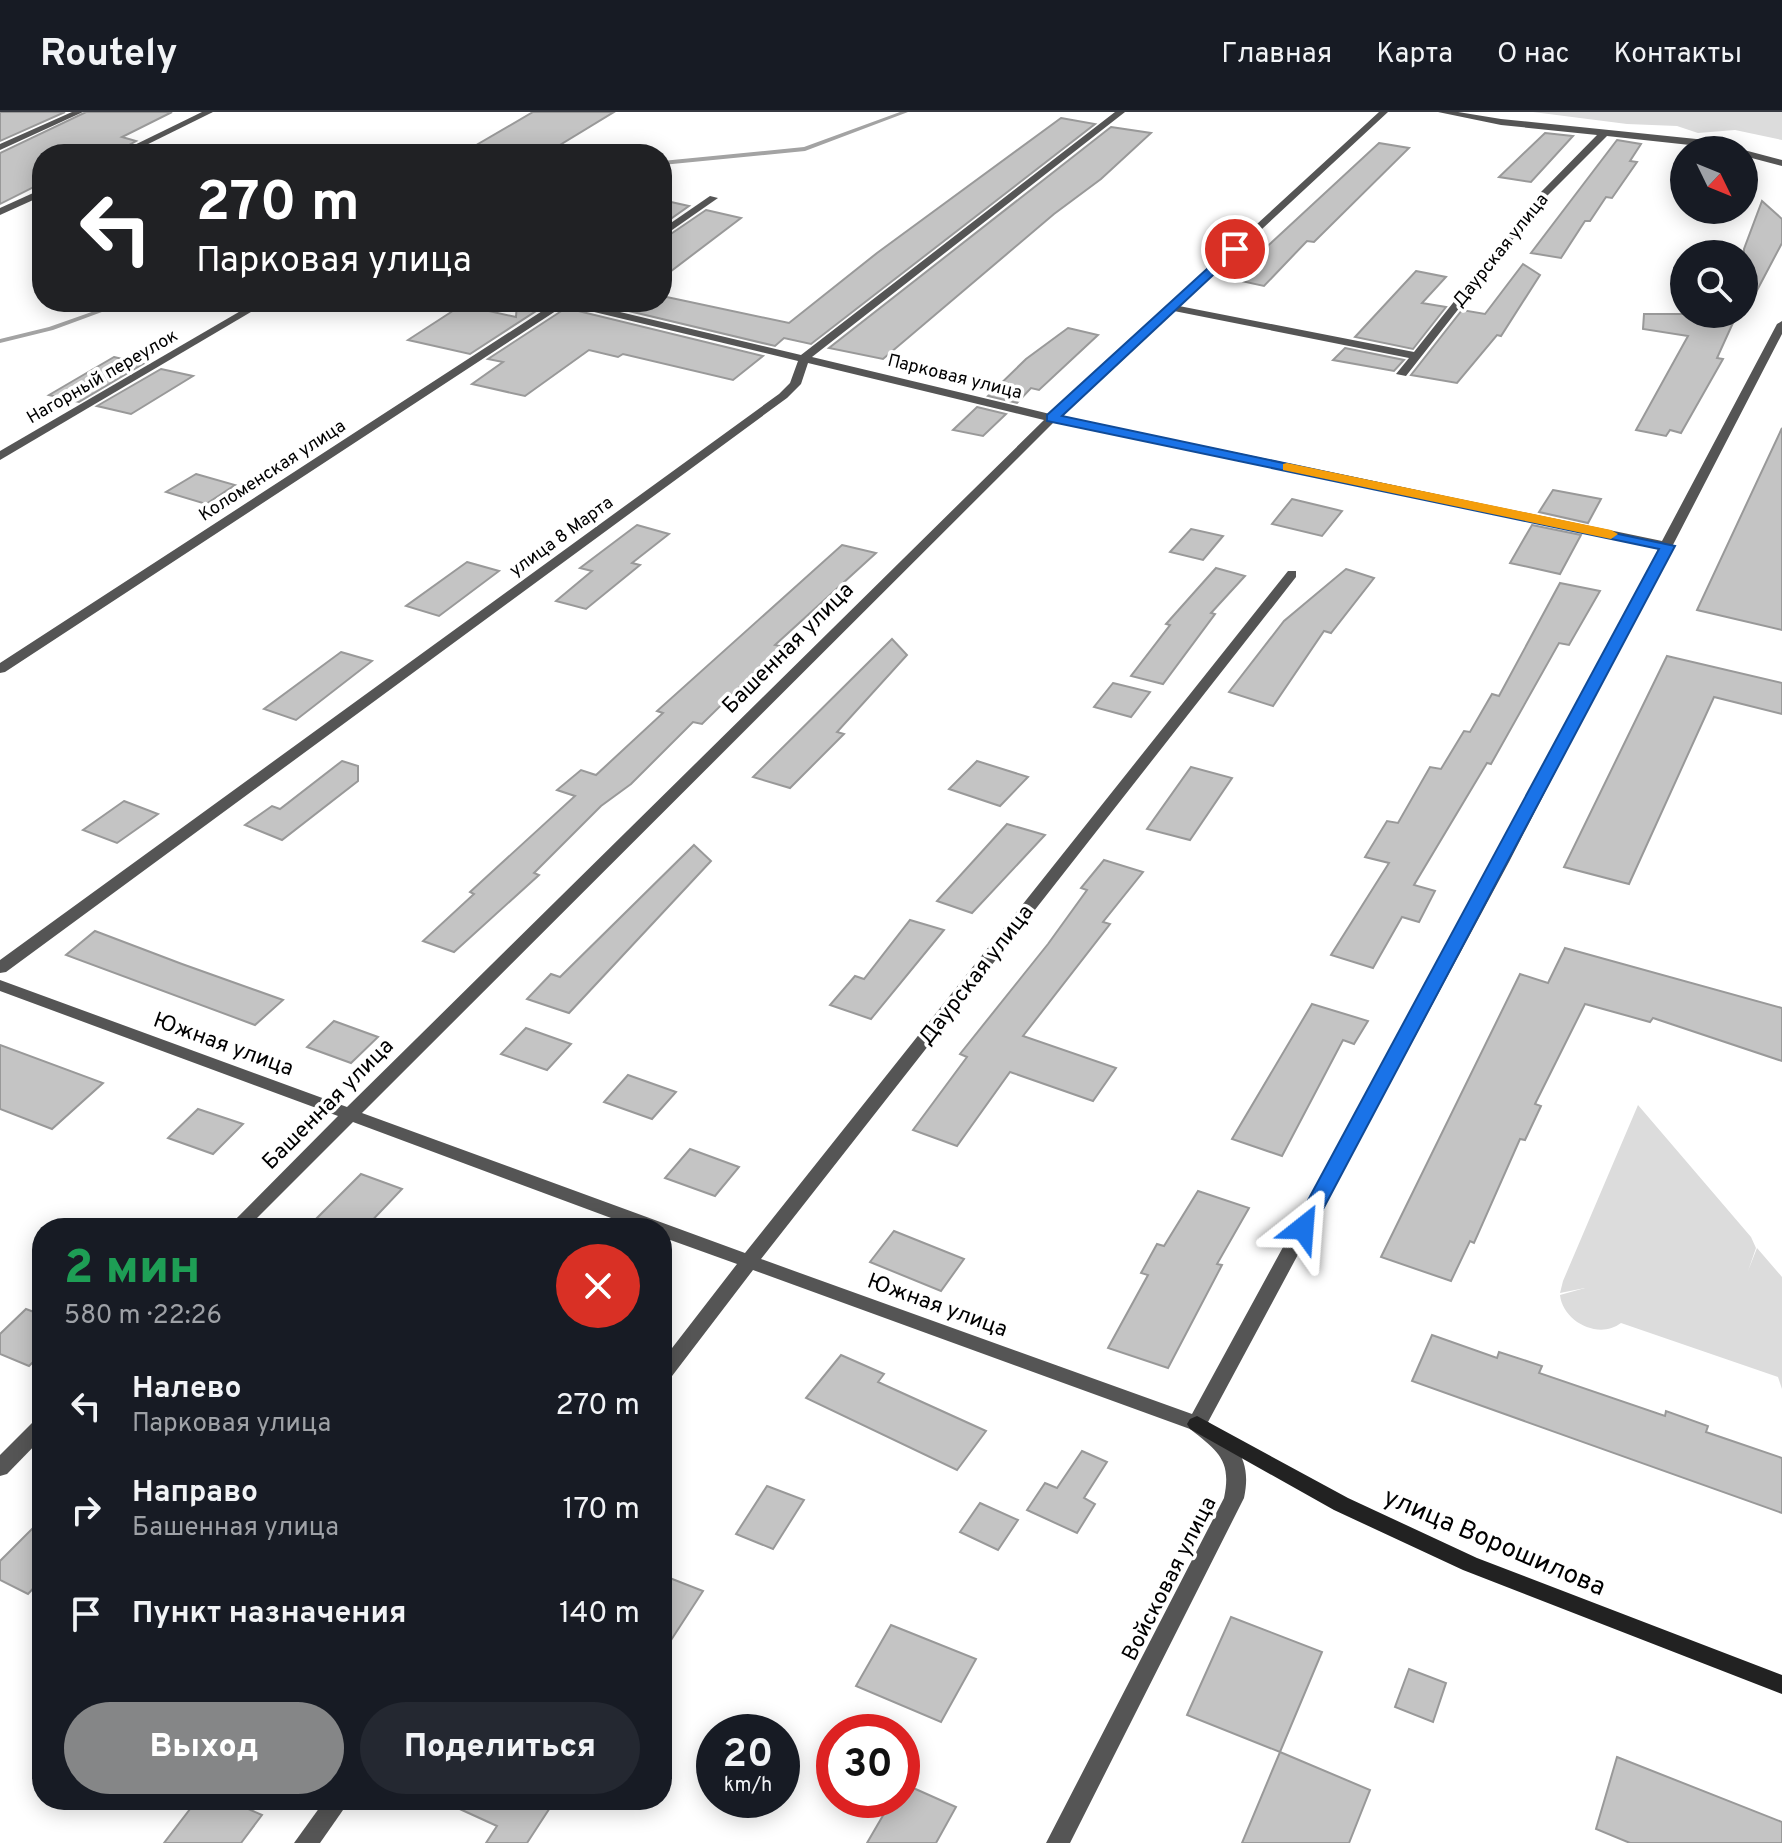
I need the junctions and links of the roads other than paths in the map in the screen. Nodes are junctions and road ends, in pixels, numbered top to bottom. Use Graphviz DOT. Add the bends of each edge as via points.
graph roads {
  1 [pos="79,112"];
  2 [pos="209,112"];
  3 [pos="1121,112"];
  4 [pos="1384,112"];
  5 [pos="1442,112"];
  6 [pos="1604,133"];
  7 [pos="1670,139"];
  8 [pos="142,144"];
  9 [pos="0,147"];
  10 [pos="1758,157"];
  11 [pos="1782,163"];
  12 [pos="32,197"];
  13 [pos="713,198"];
  14 [pos="0,212"];
  15 [pos="672,227"];
  16 [pos="1172,308"];
  17 [pos="246,312"];
  18 [pos="549,312"];
  19 [pos="607,312"];
  20 [pos="1782,324"];
  21 [pos="1416,356"];
  22 [pos="804,358"];
  23 [pos="1402,374"];
  24 [pos="1052,418"];
  25 [pos="0,456"];
  26 [pos="1668,546"];
  27 [pos="1292,574"];
  28 [pos="0,669"];
  29 [pos="0,968"];
  30 [pos="0,985"];
  31 [pos="348,1115"];
  32 [pos="246,1218"];
  33 [pos="629,1218"];
  34 [pos="672,1234"];
  35 [pos="748,1261"];
  36 [pos="672,1362"];
  37 [pos="1197,1424"];
  38 [pos="32,1435"];
  39 [pos="0,1468"];
  40 [pos="1782,1685"];
  41 [pos="331,1810"];
  42 [pos="306,1843"];
  43 [pos="1058,1843"];
  1 -- 9 [label="street"];
  2 -- 8 [label="street"];
  3 -- 22 [label="street, улица 8 Марта"];
  4 -- 16 [label="street, Башенная улица"];
  5 -- 6 [label="street"];
  6 -- 7 [label="street"];
  6 -- 21 [label="street, Даурская улица" via="1544,194"];
  10 -- 11 [label="street"];
  12 -- 14 [label="street"];
  13 -- 15 [label="street"];
  16 -- 21 [label="street"];
  16 -- 24 [label="street, Башенная улица"];
  17 -- 25 [label="street, Нагорный переулок"];
  18 -- 28 [label="street, Коломенская улица"];
  19 -- 22 [label="street, Парковая улица"];
  20 -- 26 [label="street"];
  21 -- 23 [label="street, Даурская улица"];
  22 -- 24 [label="street, Парковая улица"];
  22 -- 29 [label="street, улица 8 Марта" via="795,384 783,396"];
  24 -- 26 [label="street, Парковая улица"];
  24 -- 31 [label="street, Башенная улица"];
  26 -- 37 [label="street"];
  27 -- 35 [label="street, Даурская улица"];
  30 -- 31 [label="street, Южная улица"];
  31 -- 32 [label="street, Башенная улица"];
  31 -- 33 [label="street, Южная улица"];
  34 -- 35 [label="street, Южная улица"];
  35 -- 36 [label="street, Даурская улица"];
  35 -- 37 [label="street, Южная улица"];
  37 -- 40 [label="main road, улица Ворошилова" via="1341,1504 1470,1564"];
  37 -- 43 [label="street, Войсковая улица" via="1231,1452 1239,1480 1234,1498"];
  38 -- 39 [label="street"];
  41 -- 42 [label="street"];
}
